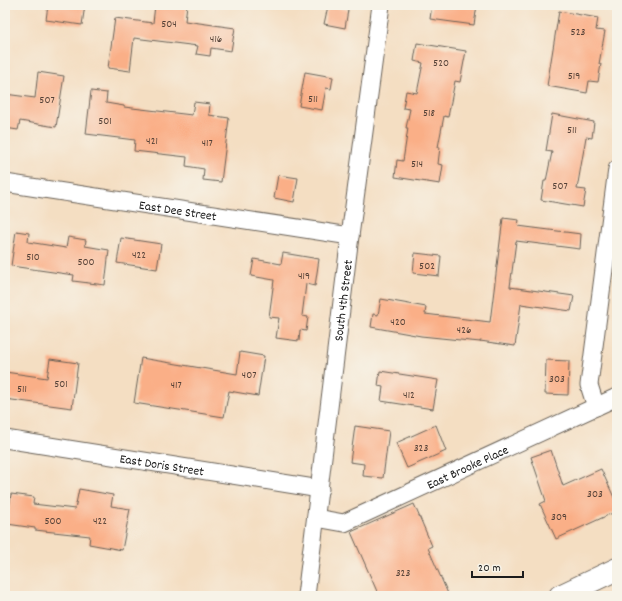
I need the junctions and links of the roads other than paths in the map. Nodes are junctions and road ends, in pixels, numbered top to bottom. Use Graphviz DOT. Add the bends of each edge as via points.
graph roads {
  1 [pos="381,5"];
  2 [pos="617,169"];
  3 [pos="5,182"];
  4 [pos="350,236"];
  5 [pos="617,397"];
  6 [pos="596,407"];
  7 [pos="5,439"];
  8 [pos="320,488"];
  9 [pos="316,518"];
  10 [pos="617,570"];
  11 [pos="306,596"];
  12 [pos="560,596"];
  1 -- 4 [label="street, South 4th Street"];
  2 -- 6 [label="street" via="589,385"];
  3 -- 4 [label="street, East Dee Street"];
  4 -- 8 [label="street, South 4th Street"];
  5 -- 6 [label="street, East Brooke Place"];
  6 -- 9 [label="street, East Brooke Place" via="344,523"];
  7 -- 8 [label="street, East Doris Street"];
  8 -- 9 [label="street, South 4th Street"];
  9 -- 11 [label="street, South 4th Street"];
  10 -- 12 [label="main road"];
}
